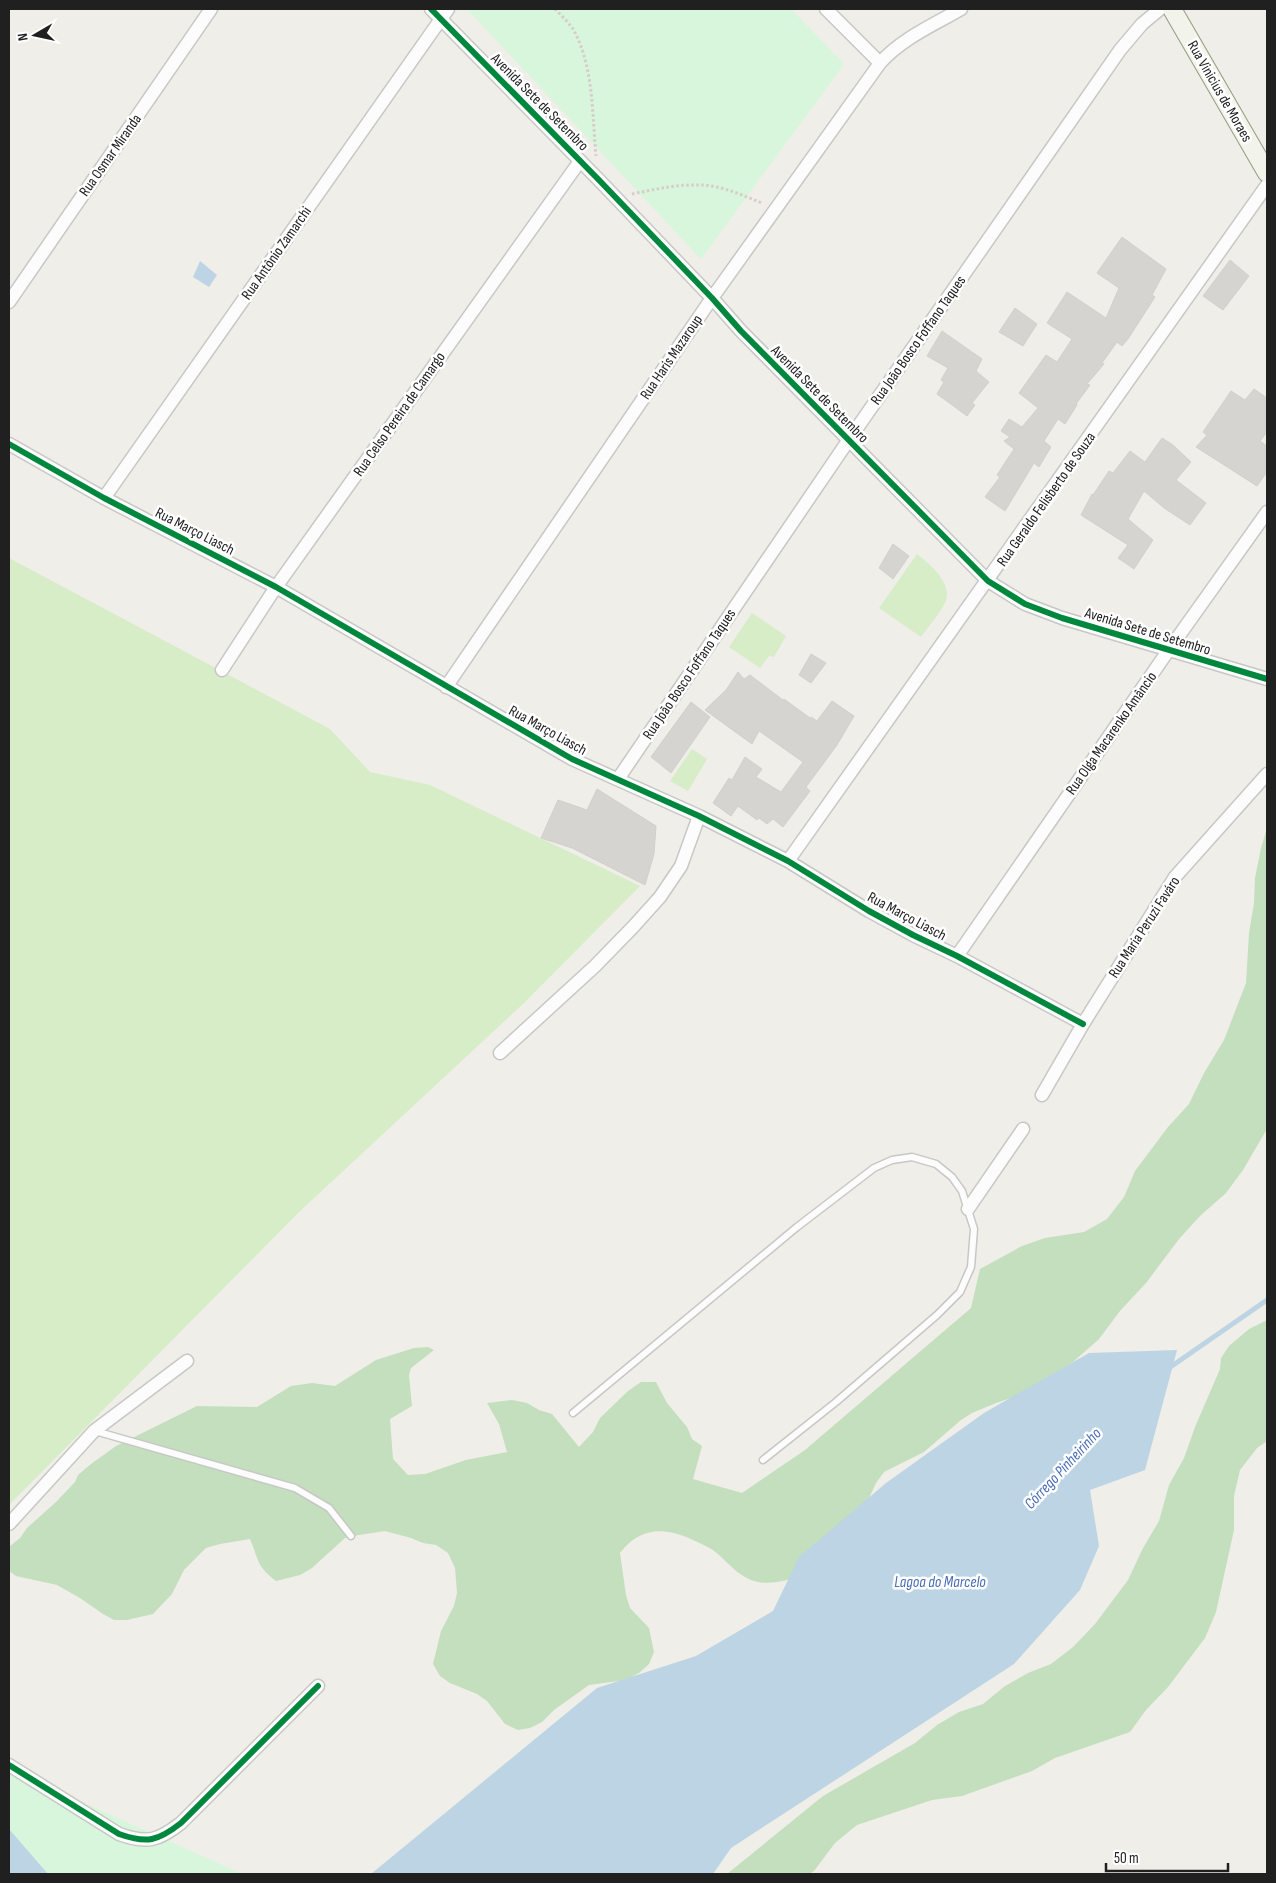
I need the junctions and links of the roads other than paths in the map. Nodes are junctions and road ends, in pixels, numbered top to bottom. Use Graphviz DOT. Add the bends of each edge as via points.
graph roads {
  1 [pos="211,9"];
  2 [pos="431,9"];
  3 [pos="826,9"];
  4 [pos="961,9"];
  5 [pos="1160,9"];
  6 [pos="1172,9"];
  7 [pos="444,14"];
  8 [pos="880,64"];
  9 [pos="580,161"];
  10 [pos="1267,173"];
  11 [pos="1267,185"];
  12 [pos="712,298"];
  13 [pos="9,302"];
  14 [pos="848,441"];
  15 [pos="9,444"];
  16 [pos="104,498"];
  17 [pos="1267,512"];
  18 [pos="988,581"];
  19 [pos="276,587"];
  20 [pos="1168,651"];
  21 [pos="222,670"];
  22 [pos="1267,679"];
  23 [pos="446,686"];
  24 [pos="1267,774"];
  25 [pos="618,779"];
  26 [pos="699,816"];
  27 [pos="788,862"];
  28 [pos="957,956"];
  29 [pos="1083,1024"];
  30 [pos="500,1053"];
  31 [pos="1042,1095"];
  32 [pos="1023,1129"];
  33 [pos="968,1209"];
  34 [pos="187,1361"];
  35 [pos="573,1413"];
  36 [pos="94,1431"];
  37 [pos="763,1460"];
  38 [pos="9,1524"];
  39 [pos="351,1536"];
  40 [pos="318,1686"];
  41 [pos="9,1765"];
  1 -- 13 [label="street, Rua Osmar Miranda"];
  2 -- 7 [label="street, Avenida Sete de Setembro"];
  3 -- 8 [label="street"];
  4 -- 8 [label="street, Rua Haris Mazaroup" via="903,43"];
  5 -- 14 [label="street, Rua João Bosco Foffano Taques" via="1120,50"];
  6 -- 10 [label="street, Rua Vinicius de Moraes"];
  7 -- 9 [label="street, Avenida Sete de Setembro"];
  7 -- 16 [label="street, Rua Antônio Zamarchi"];
  8 -- 12 [label="street, Rua Haris Mazaroup"];
  9 -- 12 [label="street, Avenida Sete de Setembro"];
  9 -- 19 [label="street, Rua Celso Pereira de Camargo"];
  11 -- 18 [label="street, Rua Geraldo Felisberto de Souza"];
  12 -- 14 [label="street, Avenida Sete de Setembro"];
  12 -- 23 [label="street, Rua Haris Mazaroup"];
  14 -- 18 [label="street, Avenida Sete de Setembro"];
  14 -- 25 [label="street, Rua João Bosco Foffano Taques"];
  15 -- 16 [label="street, Rua Março Liasch"];
  16 -- 19 [label="street, Rua Março Liasch"];
  17 -- 20 [label="street, Rua Olga Macarenko Amâncio"];
  18 -- 20 [label="street, Avenida Sete de Setembro" via="1025,604"];
  18 -- 27 [label="street, Rua Geraldo Felisberto de Souza"];
  19 -- 21 [label="street, Rua Celso Pereira de Camargo"];
  19 -- 23 [label="street, Rua Março Liasch"];
  20 -- 22 [label="street, Avenida Sete de Setembro"];
  20 -- 28 [label="street, Rua Olga Macarenko Amâncio"];
  23 -- 25 [label="street, Rua Março Liasch" via="572,759"];
  24 -- 29 [label="street, Rua Maria Peruzi Faváro" via="1175,877"];
  25 -- 26 [label="street, Rua Março Liasch"];
  26 -- 27 [label="street, Rua Março Liasch"];
  26 -- 30 [label="street" via="681,866 660,897 595,966"];
  27 -- 28 [label="street, Rua Março Liasch" via="869,911"];
  28 -- 29 [label="street, Rua Março Liasch"];
  29 -- 31 [label="street, Rua Maria Peruzi Faváro"];
  32 -- 33 [label="street"];
  33 -- 35 [label="lane" via="962,1191 952,1177 936,1164 912,1157 892,1160 874,1168 797,1227"];
  33 -- 37 [label="lane" via="974,1229 973,1253 971,1267 960,1292 836,1402"];
  34 -- 36 [label="street"];
  36 -- 38 [label="street"];
  36 -- 39 [label="lane" via="295,1488 329,1508"];
  40 -- 41 [label="street" via="181,1823 156,1839 136,1840 119,1834"];
}
